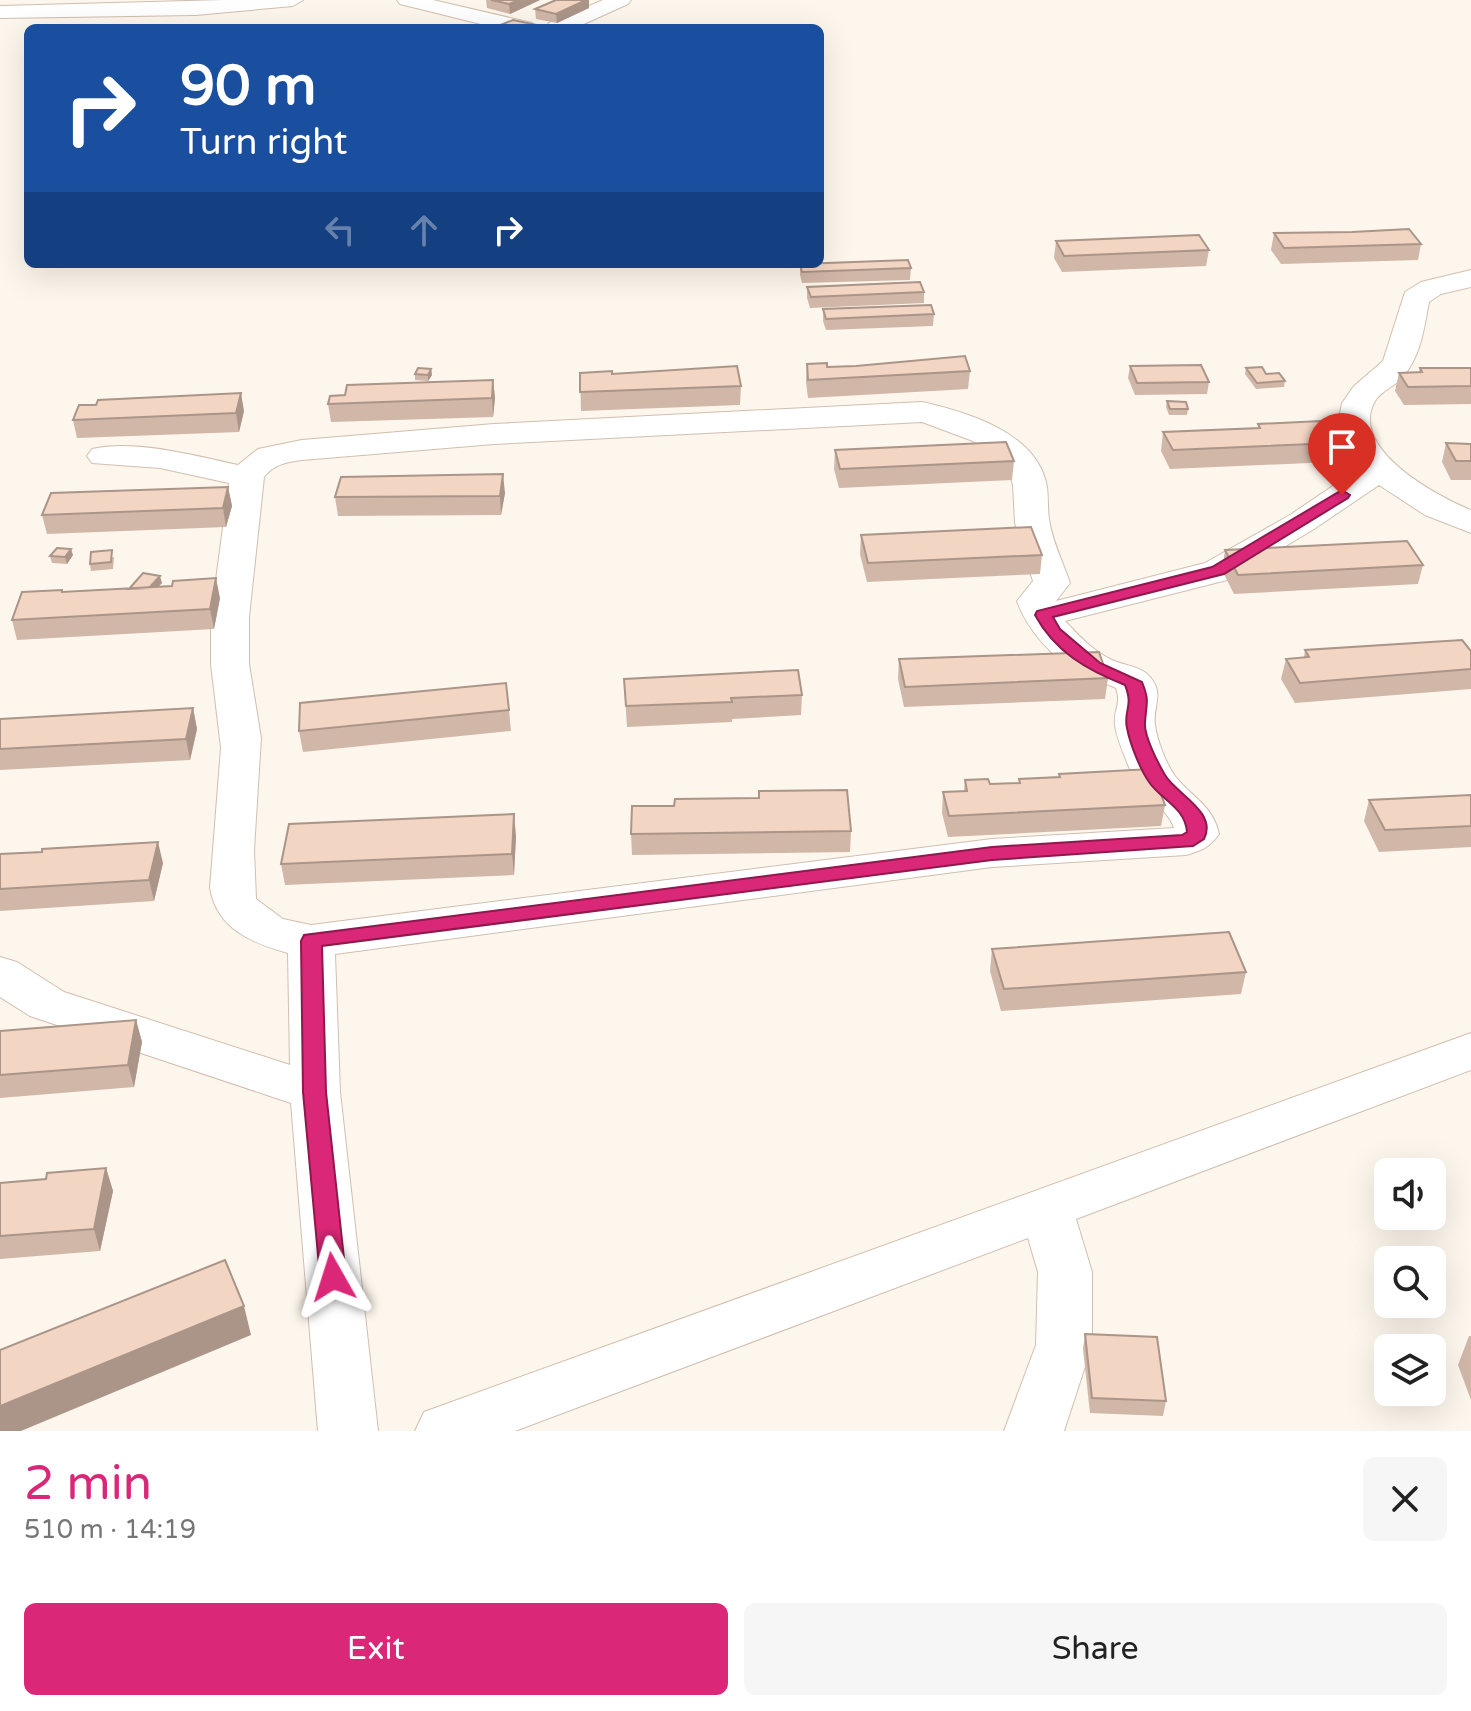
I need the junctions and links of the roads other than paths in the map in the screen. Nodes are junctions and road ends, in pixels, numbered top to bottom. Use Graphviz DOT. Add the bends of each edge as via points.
graph roads {
  1 [pos="293,0"];
  2 [pos="407,0"];
  3 [pos="621,0"];
  4 [pos="0,12"];
  5 [pos="524,23"];
  6 [pos="566,24"];
  7 [pos="1471,278"];
  8 [pos="104,456"];
  9 [pos="1382,468"];
  10 [pos="247,477"];
  11 [pos="1471,523"];
  12 [pos="1043,615"];
  13 [pos="311,941"];
  14 [pos="0,974"];
  15 [pos="1471,1051"];
  16 [pos="315,1092"];
  17 [pos="1046,1208"];
  18 [pos="348,1431"];
  19 [pos="445,1431"];
  20 [pos="1034,1431"];
  1 -- 4 [label="street" via="196,9"];
  2 -- 5 [label="street"];
  3 -- 6 [label="street"];
  7 -- 9 [label="street" via="1420,292 1393,369 1358,401 1357,438"];
  8 -- 10 [label="street" via="160,458"];
  9 -- 11 [label="street" via="1428,504"];
  9 -- 12 [label="street" via="1218,571"];
  10 -- 12 [label="street" via="254,463 302,450 494,434 922,412 945,416 1004,447 1022,464 1029,480 1032,523 1052,583 1035,601"];
  10 -- 13 [label="street" via="229,609 230,667 241,745 233,897 263,928"];
  12 -- 13 [label="street" via="1053,632 1094,667 1133,682 1140,700 1135,726 1157,780 1186,806 1197,834 1186,841 992,853"];
  13 -- 16 [label="street"];
  14 -- 16 [label="street" via="47,1004"];
  15 -- 17 [label="street"];
  16 -- 18 [label="street"];
  17 -- 19 [label="street"];
  17 -- 20 [label="street" via="1065,1272 1064,1345"];
}
